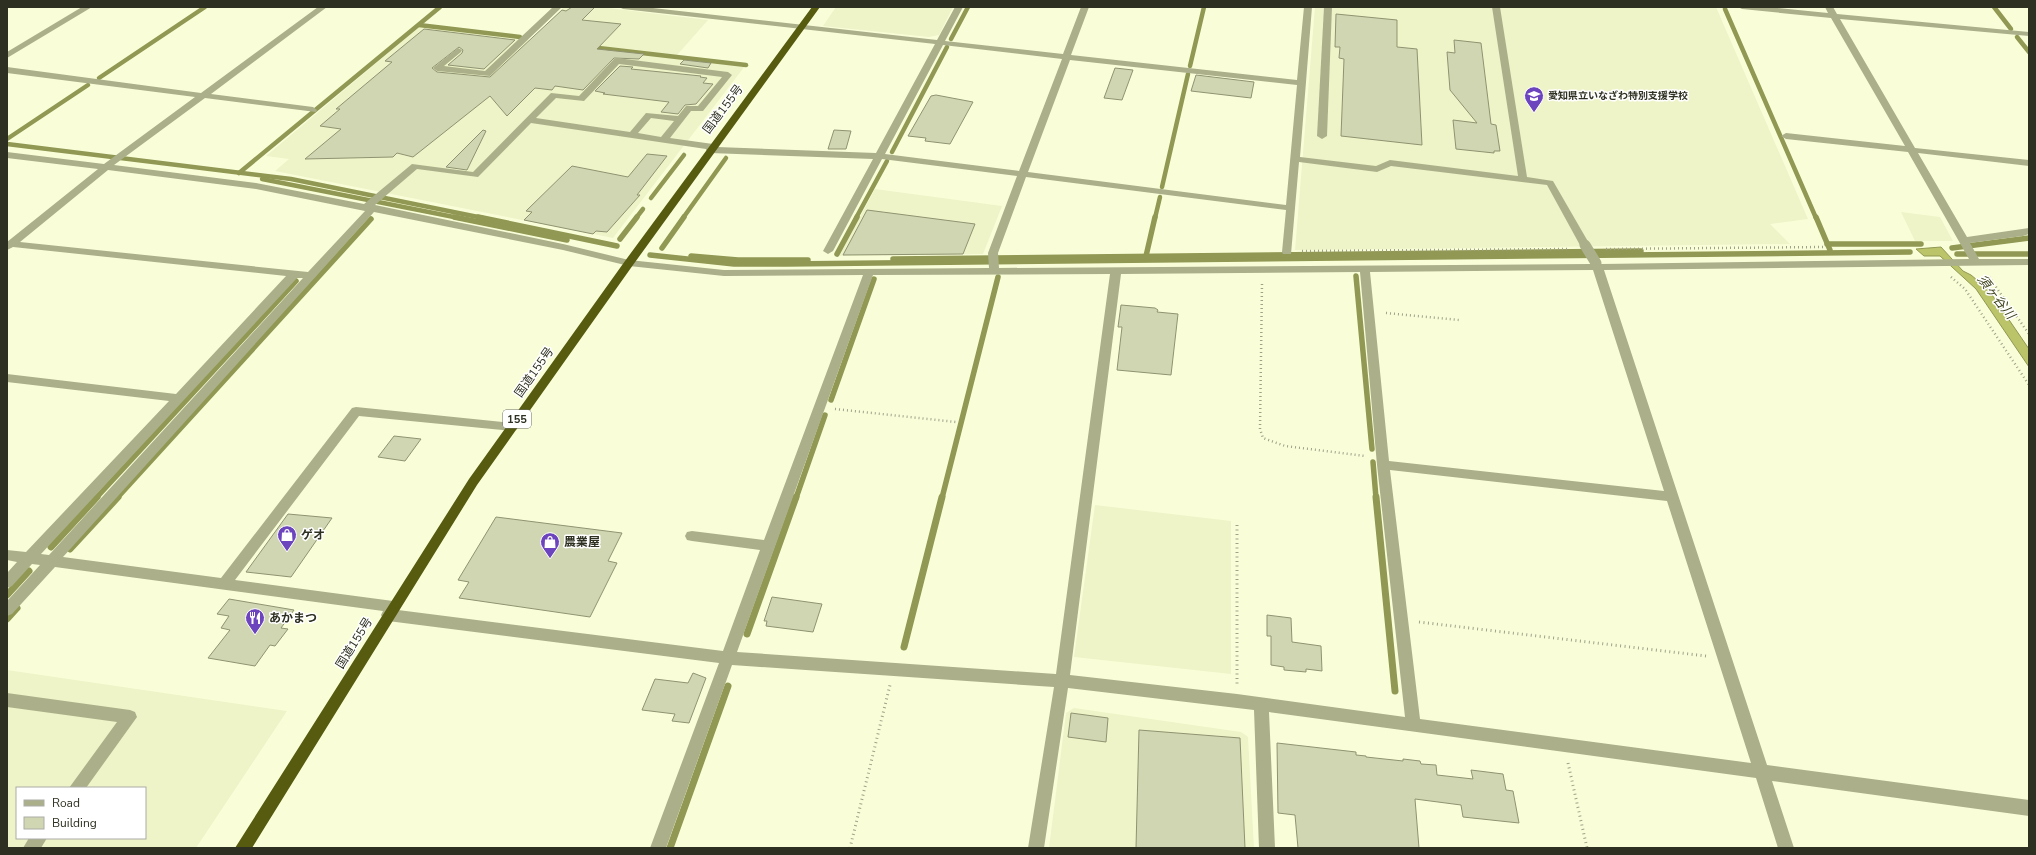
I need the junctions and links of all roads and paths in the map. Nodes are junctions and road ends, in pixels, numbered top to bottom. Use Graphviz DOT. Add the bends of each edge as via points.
graph roads {
  1 [pos="88,7"];
  2 [pos="323,7"];
  3 [pos="558,7"];
  4 [pos="623,7"];
  5 [pos="816,7"];
  6 [pos="959,7"];
  7 [pos="1085,7"];
  8 [pos="1308,7"];
  9 [pos="1328,7"];
  10 [pos="1496,7"];
  11 [pos="1742,7"];
  12 [pos="1829,7"];
  13 [pos="677,10"];
  14 [pos="1834,16"];
  15 [pos="802,27"];
  16 [pos="2029,34"];
  17 [pos="940,42"];
  18 [pos="458,50"];
  19 [pos="7,56"];
  20 [pos="1066,57"];
  21 [pos="7,70"];
  22 [pos="1301,84"];
  23 [pos="203,96"];
  24 [pos="313,110"];
  25 [pos="680,119"];
  26 [pos="529,120"];
  27 [pos="632,135"];
  28 [pos="1322,136"];
  29 [pos="1786,136"];
  30 [pos="663,140"];
  31 [pos="712,148"];
  32 [pos="1911,150"];
  33 [pos="7,155"];
  34 [pos="879,156"];
  35 [pos="1294,159"];
  36 [pos="2029,163"];
  37 [pos="109,165"];
  38 [pos="1023,174"];
  39 [pos="1523,180"];
  40 [pos="370,206"];
  41 [pos="1290,208"];
  42 [pos="2029,231"];
  43 [pos="1964,241"];
  44 [pos="9,246"];
  45 [pos="1824,247"];
  46 [pos="1571,249"];
  47 [pos="1603,249"];
  48 [pos="828,251"];
  49 [pos="1287,252"];
  50 [pos="1976,261"];
  51 [pos="1932,262"];
  52 [pos="2029,262"];
  53 [pos="629,263"];
  54 [pos="994,264"];
  55 [pos="1597,265"];
  56 [pos="1365,269"];
  57 [pos="1116,270"];
  58 [pos="1262,270"];
  59 [pos="869,272"];
  60 [pos="294,274"];
  61 [pos="311,276"];
  62 [pos="1369,311"];
  63 [pos="1459,320"];
  64 [pos="2029,334"];
  65 [pos="7,378"];
  66 [pos="2029,385"];
  67 [pos="178,398"];
  68 [pos="819,408"];
  69 [pos="956,422"];
  70 [pos="512,427"];
  71 [pos="1383,462"];
  72 [pos="1673,498"];
  73 [pos="1237,525"];
  74 [pos="692,536"];
  75 [pos="769,546"];
  76 [pos="7,555"];
  77 [pos="30,558"];
  78 [pos="52,560"];
  79 [pos="7,582"];
  80 [pos="224,584"];
  81 [pos="7,610"];
  82 [pos="391,611"];
  83 [pos="1401,620"];
  84 [pos="728,658"];
  85 [pos="1725,658"];
  86 [pos="894,669"];
  87 [pos="1062,681"];
  88 [pos="7,700"];
  89 [pos="1237,701"];
  90 [pos="1261,704"];
  91 [pos="1413,725"];
  92 [pos="1564,746"];
  93 [pos="1762,772"];
  94 [pos="78,787"];
  95 [pos="2029,808"];
  96 [pos="38,839"];
  97 [pos="31,848"];
  98 [pos="243,848"];
  99 [pos="658,848"];
  100 [pos="850,848"];
  101 [pos="1036,848"];
  102 [pos="1267,848"];
  103 [pos="1587,848"];
  104 [pos="1786,848"];
  1 -- 19 [label="street"];
  2 -- 23 [label="street"];
  3 -- 18 [label="street" via="487,74 437,68"];
  4 -- 13 [label="street"];
  5 -- 15 [label="highway, 国道155号 / 155"];
  6 -- 17 [label="street"];
  7 -- 20 [label="street"];
  8 -- 22 [label="street"];
  9 -- 28 [label="street"];
  10 -- 39 [label="street"];
  11 -- 14 [label="street"];
  12 -- 14 [label="street"];
  13 -- 15 [label="street"];
  14 -- 16 [label="street"];
  14 -- 32 [label="street"];
  15 -- 17 [label="street"];
  15 -- 31 [label="highway, 国道155号 / 155"];
  17 -- 20 [label="street"];
  17 -- 34 [label="street"];
  20 -- 22 [label="street"];
  20 -- 38 [label="street"];
  21 -- 23 [label="street"];
  22 -- 35 [label="street"];
  23 -- 24 [label="street"];
  23 -- 37 [label="street"];
  25 -- 26 [label="street" via="689,108 700,109 728,75 618,61 581,99 554,95"];
  25 -- 27 [label="street" via="649,115"];
  25 -- 30 [label="street"];
  26 -- 27 [label="street"];
  26 -- 40 [label="street" via="475,175 415,166"];
  27 -- 30 [label="street"];
  29 -- 32 [label="street"];
  30 -- 31 [label="street"];
  31 -- 34 [label="street"];
  31 -- 53 [label="highway, 国道155号 / 155"];
  32 -- 36 [label="street"];
  32 -- 43 [label="street"];
  33 -- 37 [label="street"];
  34 -- 38 [label="street"];
  34 -- 48 [label="street"];
  35 -- 39 [label="street" via="1377,168 1390,163"];
  35 -- 41 [label="street"];
  37 -- 40 [label="street" via="256,186"];
  37 -- 44 [label="street"];
  38 -- 41 [label="street"];
  38 -- 54 [label="street"];
  39 -- 55 [label="street, bridge" via="1550,183"];
  40 -- 53 [label="street"];
  40 -- 61 [label="street"];
  41 -- 49 [label="street"];
  42 -- 43 [label="street"];
  43 -- 50 [label="street"];
  44 -- 60 [label="street"];
  45 -- 47 [label="path"];
  46 -- 49 [label="path"];
  50 -- 51 [label="street"];
  50 -- 52 [label="street"];
  50 -- 64 [label="path"];
  51 -- 55 [label="street"];
  51 -- 66 [label="path" via="1965,289"];
  53 -- 59 [label="street" via="724,273"];
  53 -- 70 [label="highway, 国道155号 / 155"];
  54 -- 57 [label="street"];
  54 -- 59 [label="street"];
  55 -- 56 [label="street"];
  55 -- 72 [label="street"];
  56 -- 58 [label="street"];
  56 -- 62 [label="street"];
  57 -- 58 [label="street"];
  57 -- 87 [label="street"];
  58 -- 71 [label="path" via="1260,429 1263,438 1285,446"];
  59 -- 68 [label="street"];
  60 -- 61 [label="street"];
  60 -- 67 [label="street"];
  61 -- 78 [label="street"];
  62 -- 63 [label="path"];
  62 -- 71 [label="street"];
  65 -- 67 [label="street"];
  67 -- 77 [label="street"];
  68 -- 69 [label="path"];
  68 -- 75 [label="street"];
  70 -- 80 [label="street" via="356,411"];
  70 -- 82 [label="highway, 国道155号 / 155" via="473,482"];
  71 -- 72 [label="street"];
  71 -- 83 [label="street"];
  72 -- 85 [label="street"];
  73 -- 89 [label="path"];
  74 -- 75 [label="street"];
  75 -- 84 [label="street"];
  76 -- 77 [label="street"];
  77 -- 78 [label="street"];
  77 -- 79 [label="street"];
  78 -- 80 [label="street"];
  78 -- 81 [label="street"];
  80 -- 82 [label="street"];
  82 -- 84 [label="street"];
  82 -- 98 [label="highway, 国道155号 / 155"];
  83 -- 85 [label="path"];
  83 -- 91 [label="street"];
  84 -- 86 [label="street"];
  84 -- 99 [label="street"];
  85 -- 93 [label="street"];
  86 -- 87 [label="street"];
  86 -- 100 [label="path"];
  87 -- 89 [label="street"];
  87 -- 101 [label="street"];
  88 -- 94 [label="street" via="130,717"];
  89 -- 90 [label="street"];
  90 -- 91 [label="street"];
  90 -- 102 [label="street"];
  91 -- 92 [label="street"];
  92 -- 93 [label="street"];
  92 -- 103 [label="path"];
  93 -- 95 [label="street"];
  93 -- 104 [label="street"];
  96 -- 97 [label="street"];
}
